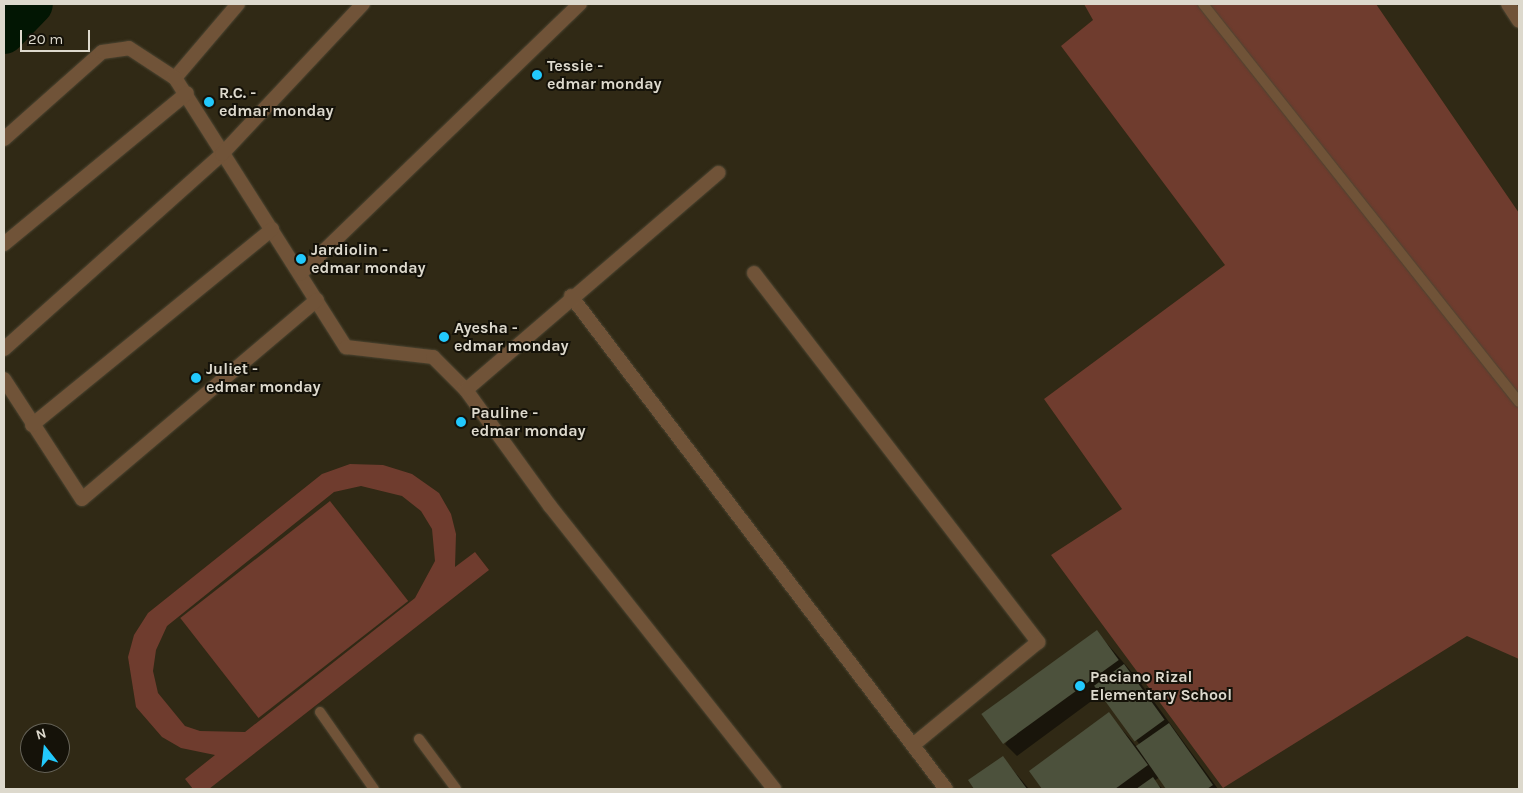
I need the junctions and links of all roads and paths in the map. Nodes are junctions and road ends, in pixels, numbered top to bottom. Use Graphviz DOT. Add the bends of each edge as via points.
graph roads {
  1 [pos="238,4"];
  2 [pos="363,4"];
  3 [pos="580,4"];
  4 [pos="1202,4"];
  5 [pos="1508,4"];
  6 [pos="1519,21"];
  7 [pos="175,78"];
  8 [pos="187,94"];
  9 [pos="4,139"];
  10 [pos="222,154"];
  11 [pos="718,173"];
  12 [pos="272,229"];
  13 [pos="4,244"];
  14 [pos="754,273"];
  15 [pos="300,274"];
  16 [pos="572,296"];
  17 [pos="316,300"];
  18 [pos="4,349"];
  19 [pos="4,378"];
  20 [pos="466,390"];
  21 [pos="1519,402"];
  22 [pos="32,425"];
  23 [pos="320,712"];
  24 [pos="419,739"];
  25 [pos="913,745"];
  26 [pos="374,789"];
  27 [pos="456,789"];
  28 [pos="774,789"];
  29 [pos="946,789"];
  1 -- 7 [label="street"];
  2 -- 10 [label="street"];
  3 -- 15 [label="street"];
  4 -- 21 [label="lane"];
  5 -- 6 [label="street"];
  7 -- 8 [label="street"];
  7 -- 9 [label="street" via="129,48 102,52"];
  8 -- 10 [label="street"];
  8 -- 13 [label="street"];
  10 -- 12 [label="street"];
  10 -- 18 [label="street"];
  11 -- 16 [label="street"];
  12 -- 15 [label="street"];
  12 -- 22 [label="street"];
  14 -- 25 [label="street" via="1038,642"];
  15 -- 17 [label="street"];
  16 -- 20 [label="street"];
  16 -- 25 [label="street"];
  17 -- 20 [label="street" via="346,347 433,356"];
  17 -- 22 [label="street" via="82,499"];
  19 -- 22 [label="street"];
  20 -- 28 [label="street" via="550,506"];
  23 -- 26 [label="lane"];
  24 -- 27 [label="lane"];
  25 -- 29 [label="street"];
}
